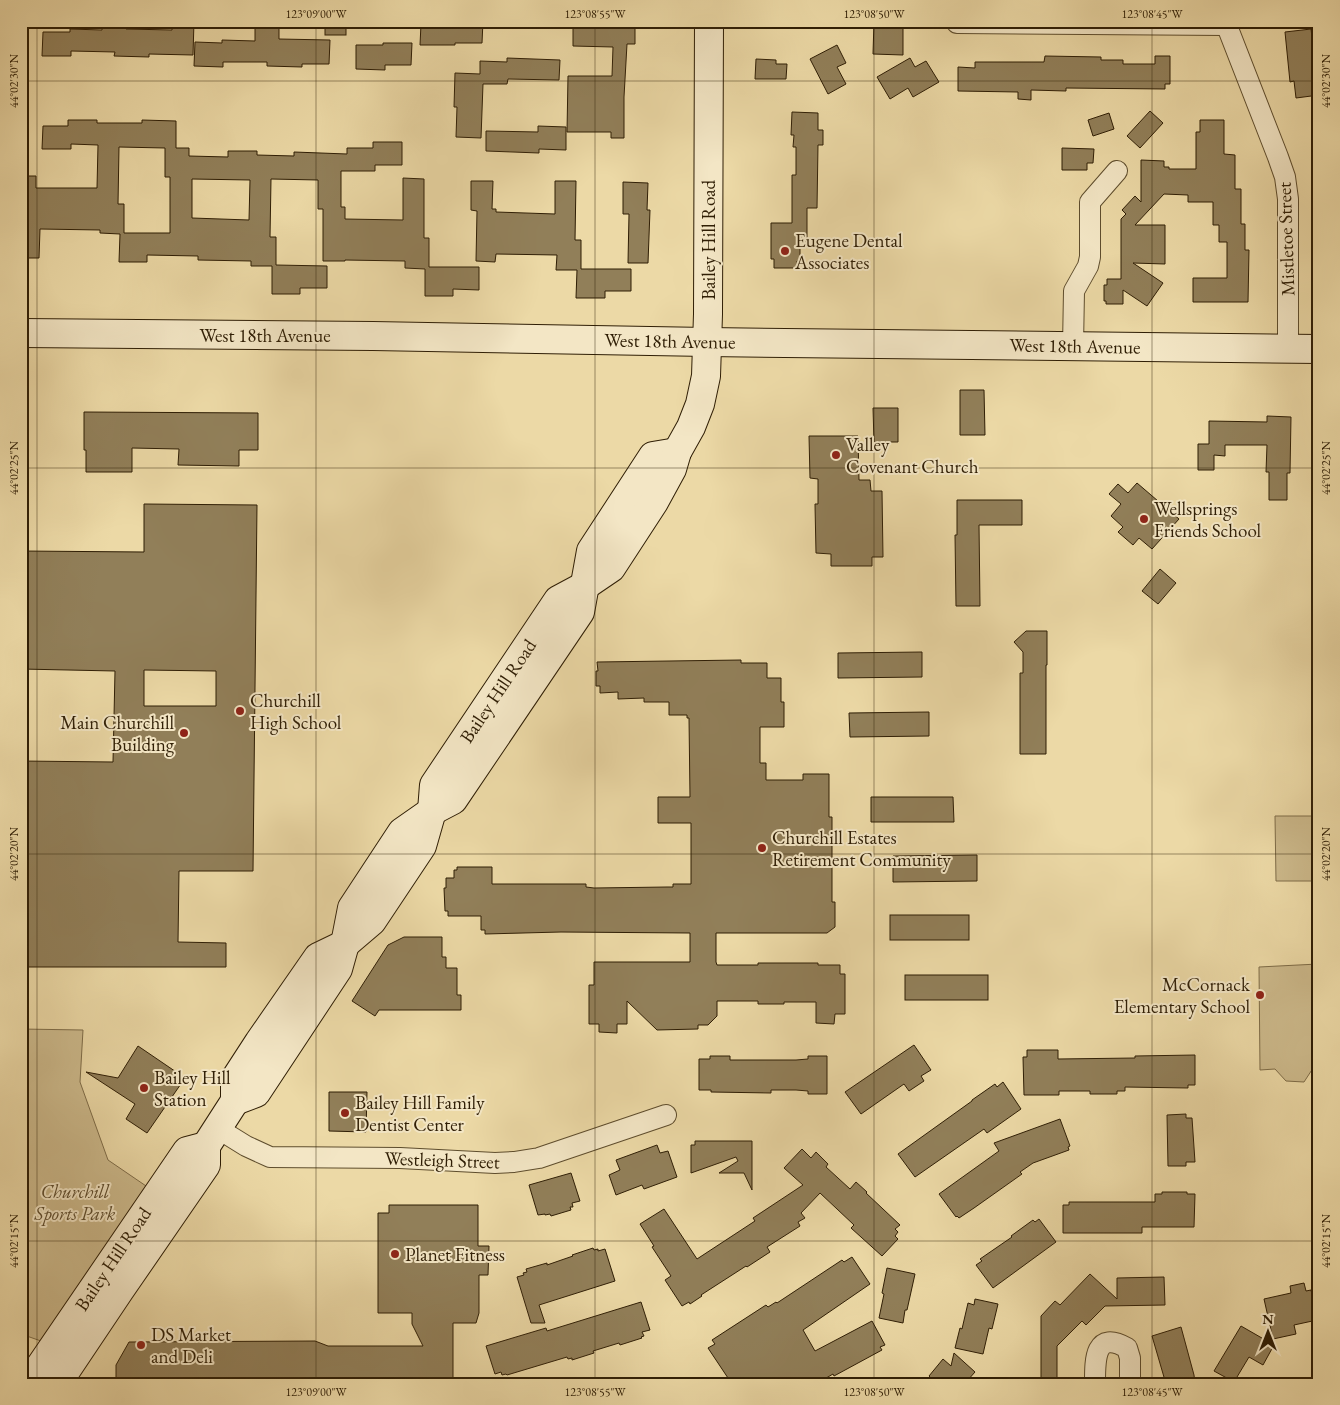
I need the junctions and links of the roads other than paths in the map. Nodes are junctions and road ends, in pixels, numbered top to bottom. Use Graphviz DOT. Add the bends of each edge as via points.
graph roads {
  1 [pos="709,21"];
  2 [pos="957,23"];
  3 [pos="1225,23"];
  4 [pos="1117,171"];
  5 [pos="21,333"];
  6 [pos="707,342"];
  7 [pos="1073,346"];
  8 [pos="1288,349"];
  9 [pos="1319,349"];
  10 [pos="666,1115"];
  11 [pos="211,1137"];
  12 [pos="111,1261"];
  13 [pos="120,1290"];
  14 [pos="28,1384"];
  15 [pos="57,1384"];
  16 [pos="1095,1384"];
  17 [pos="1130,1384"];
  1 -- 6 [label="main road, Bailey Hill Road"];
  2 -- 3 [label="street"];
  3 -- 8 [label="street, Mistletoe Street" via="1285,177 1288,198"];
  4 -- 7 [label="street" via="1090,202 1090,257 1074,292"];
  5 -- 6 [label="main road, West 18th Avenue"];
  6 -- 7 [label="main road, West 18th Avenue"];
  6 -- 11 [label="main road, Bailey Hill Road" via="706,376 700,404 677,452 653,456 591,551 586,585 558,600 434,785 432,811 402,832 358,898 352,908 345,944 318,957 235,1079 235,1101"];
  7 -- 8 [label="main road, West 18th Avenue"];
  8 -- 9 [label="main road, West 18th Avenue"];
  10 -- 11 [label="street, Westleigh Street" via="539,1158 505,1163 270,1157 246,1146"];
  11 -- 12 [label="main road, Bailey Hill Road" via="187,1151"];
  11 -- 13 [label="main road, Bailey Hill Road" via="206,1165"];
  12 -- 13 [label="main road" via="115,1283"];
  12 -- 14 [label="main road, Bailey Hill Road"];
  13 -- 15 [label="main road, Bailey Hill Road"];
  16 -- 17 [label="street" via="1094,1362 1098,1350 1106,1343 1118,1343 1127,1348"];
}
